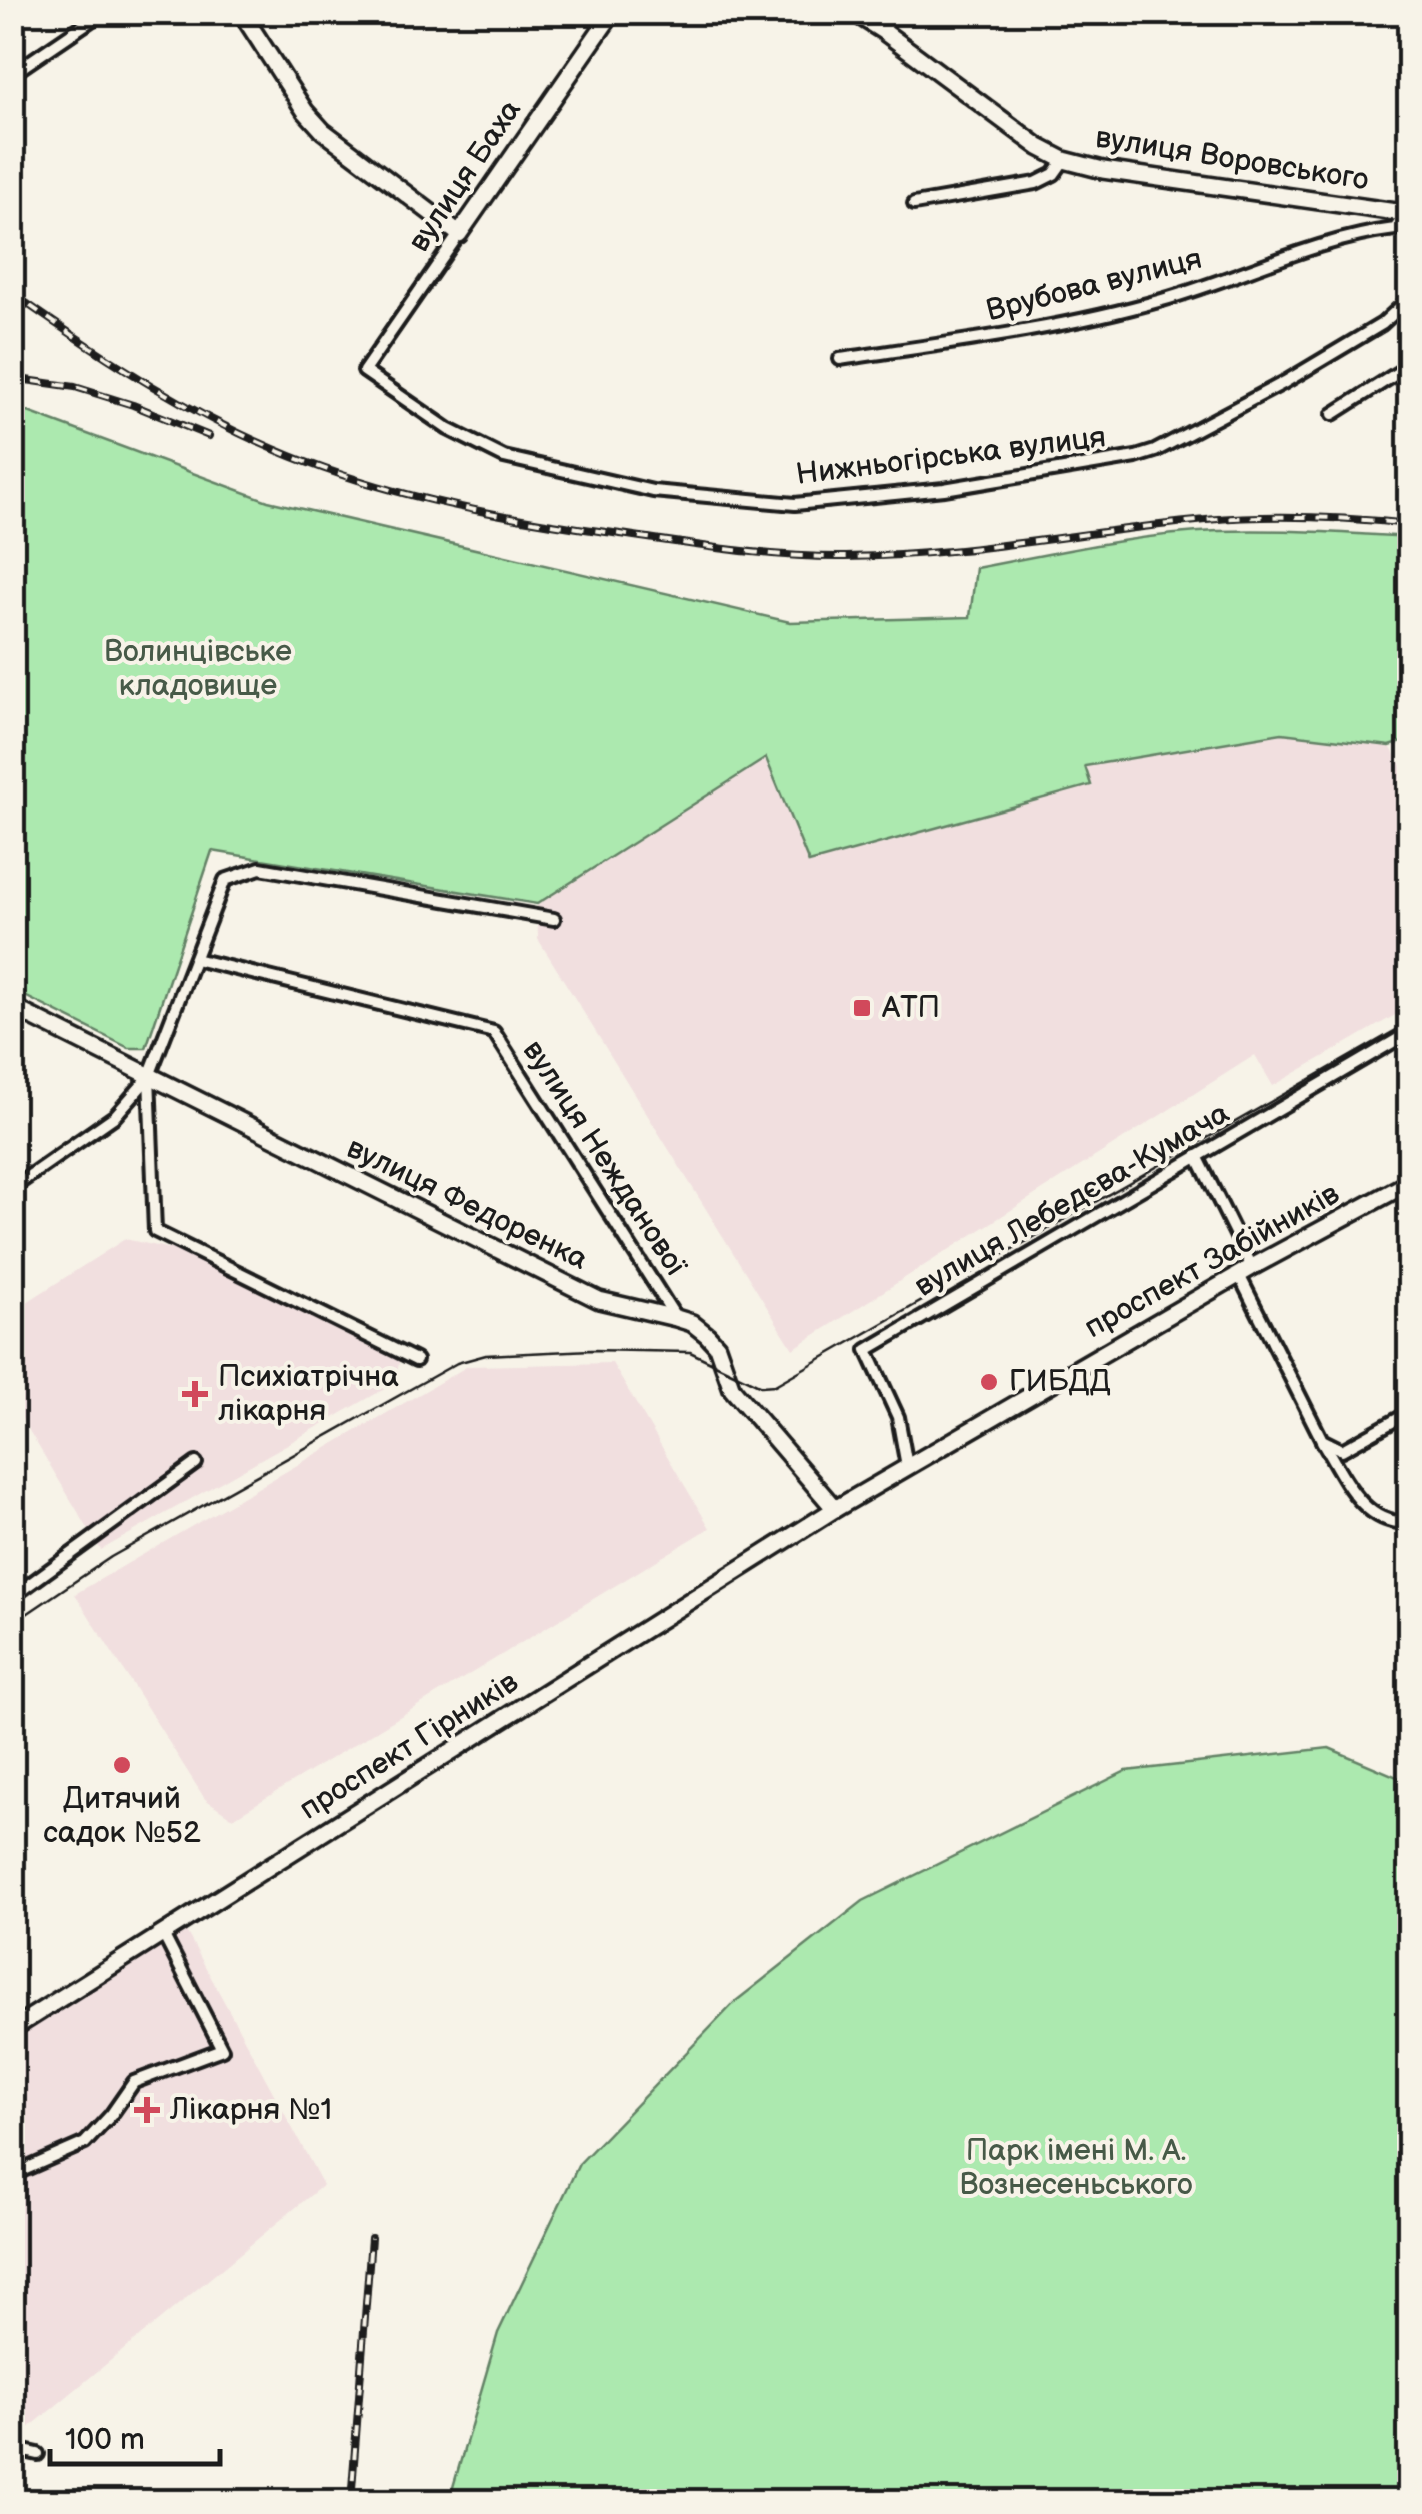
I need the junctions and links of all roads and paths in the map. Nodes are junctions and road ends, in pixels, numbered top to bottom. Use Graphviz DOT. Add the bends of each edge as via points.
graph roads {
  1 [pos="103,12"];
  2 [pos="241,12"];
  3 [pos="613,12"];
  4 [pos="853,12"];
  5 [pos="894,12"];
  6 [pos="883,30"];
  7 [pos="12,74"];
  8 [pos="1064,160"];
  9 [pos="914,204"];
  10 [pos="1408,214"];
  11 [pos="460,234"];
  12 [pos="1410,298"];
  13 [pos="840,359"];
  14 [pos="1410,364"];
  15 [pos="364,371"];
  16 [pos="1333,414"];
  17 [pos="554,920"];
  18 [pos="195,959"];
  19 [pos="12,1007"];
  20 [pos="1410,1032"];
  21 [pos="149,1076"];
  22 [pos="1196,1156"];
  23 [pos="1410,1182"];
  24 [pos="12,1188"];
  25 [pos="1245,1271"];
  26 [pos="676,1318"];
  27 [pos="416,1360"];
  28 [pos="1410,1412"];
  29 [pos="1322,1440"];
  30 [pos="196,1463"];
  31 [pos="907,1466"];
  32 [pos="834,1509"];
  33 [pos="1410,1522"];
  34 [pos="12,1597"];
  35 [pos="163,1934"];
  36 [pos="14,2026"];
  37 [pos="12,2176"];
  38 [pos="12,2448"];
  39 [pos="38,2454"];
  1 -- 7 [label="street"];
  2 -- 11 [label="street" via="323,132"];
  3 -- 11 [label="street, вулиця Баха"];
  4 -- 6 [label="street, вулиця Воровського"];
  5 -- 6 [label="street"];
  6 -- 8 [label="street, вулиця Воровського"];
  8 -- 9 [label="street" via="1036,183"];
  8 -- 10 [label="street, вулиця Воровського"];
  10 -- 13 [label="street, Врубова вулиця" via="1395,229 1329,242 1164,300 991,337"];
  11 -- 15 [label="street, вулиця Баха"];
  12 -- 15 [label="street, Нижньогірська вулиця" via="1382,324 1154,451 944,488 795,504 653,491 504,457 448,429"];
  14 -- 16 [label="street"];
  17 -- 18 [label="street" via="260,868 225,880"];
  18 -- 21 [label="street"];
  18 -- 26 [label="street, вулиця Нежданової" via="494,1032"];
  19 -- 21 [label="street, вулиця Федоренка"];
  20 -- 22 [label="street, вулиця Лебедєва-Кумача"];
  21 -- 24 [label="street" via="114,1116"];
  21 -- 26 [label="street, вулиця Федоренка" via="600,1300"];
  21 -- 27 [label="street" via="155,1231"];
  22 -- 25 [label="street"];
  22 -- 31 [label="street, вулиця Лебедєва-Кумача" via="867,1350 898,1417"];
  23 -- 25 [label="street, проспект Забійників"];
  25 -- 29 [label="street"];
  25 -- 31 [label="street, проспект Забійників"];
  26 -- 32 [label="street, вулиця Федоренка" via="717,1346 732,1388"];
  28 -- 29 [label="street" via="1342,1450"];
  29 -- 33 [label="street" via="1363,1507 1394,1524"];
  30 -- 34 [label="street"];
  31 -- 32 [label="street, проспект Забійників"];
  32 -- 35 [label="street, проспект Гірників"];
  35 -- 36 [label="street, проспект Гірників"];
  35 -- 37 [label="street" via="222,2049 134,2082 85,2143"];
  38 -- 39 [label="street"];
}
